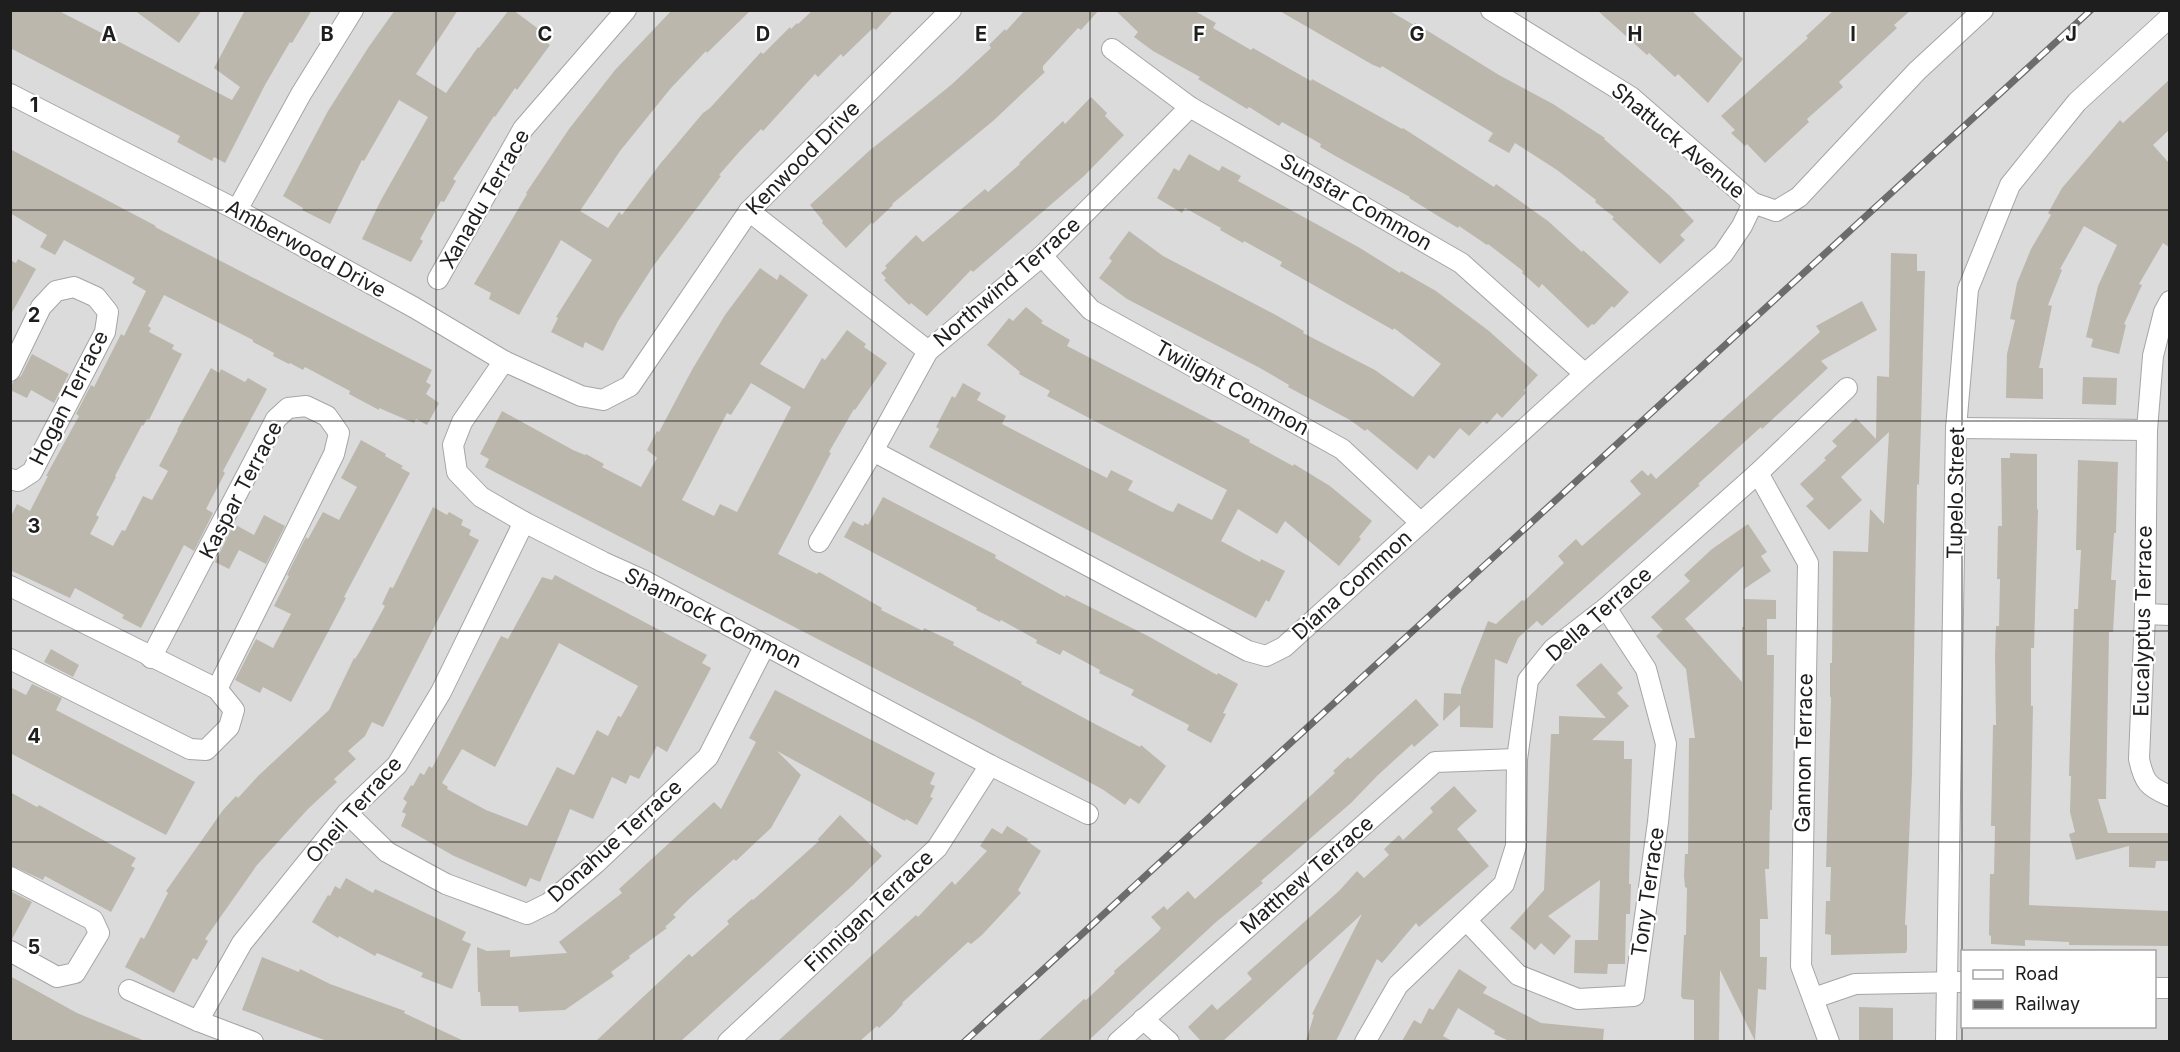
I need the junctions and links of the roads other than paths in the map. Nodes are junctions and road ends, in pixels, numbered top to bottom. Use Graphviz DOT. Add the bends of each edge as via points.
graph roads {
  1 [pos="353,10"];
  2 [pos="626,10"];
  3 [pos="951,10"];
  4 [pos="1491,10"];
  5 [pos="1983,10"];
  6 [pos="2169,17"];
  7 [pos="1112,49"];
  8 [pos="10,94"];
  9 [pos="1190,107"];
  10 [pos="1753,203"];
  11 [pos="237,210"];
  12 [pos="749,211"];
  13 [pos="1042,256"];
  14 [pos="438,279"];
  15 [pos="2169,301"];
  16 [pos="928,351"];
  17 [pos="504,361"];
  18 [pos="10,371"];
  19 [pos="1585,374"];
  20 [pos="1847,388"];
  21 [pos="603,400"];
  22 [pos="1956,428"];
  23 [pos="2147,430"];
  24 [pos="873,451"];
  25 [pos="1758,472"];
  26 [pos="10,478"];
  27 [pos="524,522"];
  28 [pos="1421,523"];
  29 [pos="819,542"];
  30 [pos="10,586"];
  31 [pos="1606,608"];
  32 [pos="2145,614"];
  33 [pos="2169,615"];
  34 [pos="765,645"];
  35 [pos="151,658"];
  36 [pos="10,659"];
  37 [pos="217,689"];
  38 [pos="1517,759"];
  39 [pos="990,765"];
  40 [pos="2169,796"];
  41 [pos="347,813"];
  42 [pos="1088,814"];
  43 [pos="10,877"];
  44 [pos="1467,921"];
  45 [pos="10,951"];
  46 [pos="1955,982"];
  47 [pos="129,990"];
  48 [pos="1814,998"];
  49 [pos="1143,1019"];
  50 [pos="198,1021"];
  51 [pos="253,1041"];
  52 [pos="728,1041"];
  53 [pos="1118,1041"];
  54 [pos="1169,1041"];
  55 [pos="1365,1041"];
  56 [pos="1829,1041"];
  57 [pos="1946,1041"];
  1 -- 11 [label="street"];
  2 -- 14 [label="street, Xanadu Terrace" via="523,129"];
  3 -- 12 [label="street, Kenwood Drive"];
  4 -- 10 [label="street, Shattuck Avenue" via="1631,97"];
  5 -- 10 [label="street, Shattuck Avenue" via="1917,72 1799,197 1776,211"];
  6 -- 22 [label="street, Tupelo Street" via="2077,102 2010,184 1968,289"];
  7 -- 9 [label="street, Sunstar Common"];
  8 -- 11 [label="street, Amberwood Drive"];
  9 -- 13 [label="street, Northwind Terrace"];
  9 -- 19 [label="street, Sunstar Common" via="1461,263"];
  10 -- 19 [label="street, Diana Common" via="1723,254"];
  11 -- 17 [label="street, Amberwood Drive"];
  12 -- 16 [label="street"];
  12 -- 21 [label="street, Kenwood Drive" via="630,386"];
  13 -- 16 [label="street, Northwind Terrace"];
  13 -- 28 [label="street, Twilight Common" via="1091,310 1342,449"];
  15 -- 23 [label="street, Eucalyptus Terrace" via="2153,356"];
  16 -- 24 [label="street, Northwind Terrace"];
  17 -- 21 [label="street, Amberwood Drive" via="581,396"];
  17 -- 27 [label="street, Shamrock Common" via="462,422 453,445 457,472 482,497"];
  18 -- 26 [label="street, Hogan Terrace" via="41,307 56,291 74,287 96,297 108,312 105,332 32,472 18,481"];
  19 -- 28 [label="street, Diana Common"];
  20 -- 25 [label="street, Della Terrace"];
  22 -- 23 [label="street"];
  22 -- 46 [label="street, Tupelo Street"];
  23 -- 32 [label="street, Eucalyptus Terrace"];
  24 -- 28 [label="street, Diana Common" via="1248,651 1266,656 1284,647"];
  24 -- 29 [label="street, Northwind Terrace"];
  25 -- 31 [label="street, Della Terrace"];
  25 -- 48 [label="street, Gannon Terrace" via="1808,563 1800,945 1801,966"];
  27 -- 34 [label="street, Shamrock Common"];
  27 -- 41 [label="street, Oneil Terrace" via="441,692 397,765"];
  30 -- 35 [label="street"];
  31 -- 38 [label="street, Della Terrace" via="1553,649 1528,680"];
  31 -- 44 [label="street, Tony Terrace" via="1646,669 1666,744 1634,996 1578,999 1518,975"];
  32 -- 33 [label="street"];
  32 -- 40 [label="street, Eucalyptus Terrace" via="2139,759 2143,777 2153,789"];
  34 -- 39 [label="street, Shamrock Common"];
  34 -- 41 [label="street, Donahue Terrace" via="708,757 596,863 549,903 527,914 446,884 387,852"];
  35 -- 37 [label="street"];
  35 -- 37 [label="street, Kaspar Terrace" via="276,419 288,408 306,406 327,416 339,433 334,454"];
  36 -- 37 [label="street" via="190,749 206,750 229,727 234,710"];
  38 -- 44 [label="street, Della Terrace" via="1516,846 1504,884"];
  38 -- 49 [label="street, Matthew Terrace" via="1435,762"];
  39 -- 42 [label="street, Shamrock Common"];
  39 -- 52 [label="street, Finnigan Terrace" via="937,848"];
  41 -- 50 [label="street, Oneil Terrace" via="242,943"];
  43 -- 45 [label="street" via="93,920 99,933 75,973 57,977"];
  44 -- 55 [label="street, Della Terrace" via="1398,985"];
  46 -- 48 [label="street" via="1854,984"];
  46 -- 57 [label="street, Tupelo Street"];
  47 -- 50 [label="street"];
  48 -- 56 [label="street, Gannon Terrace"];
  49 -- 53 [label="street, Matthew Terrace"];
  49 -- 54 [label="street"];
  50 -- 51 [label="street"];
}
